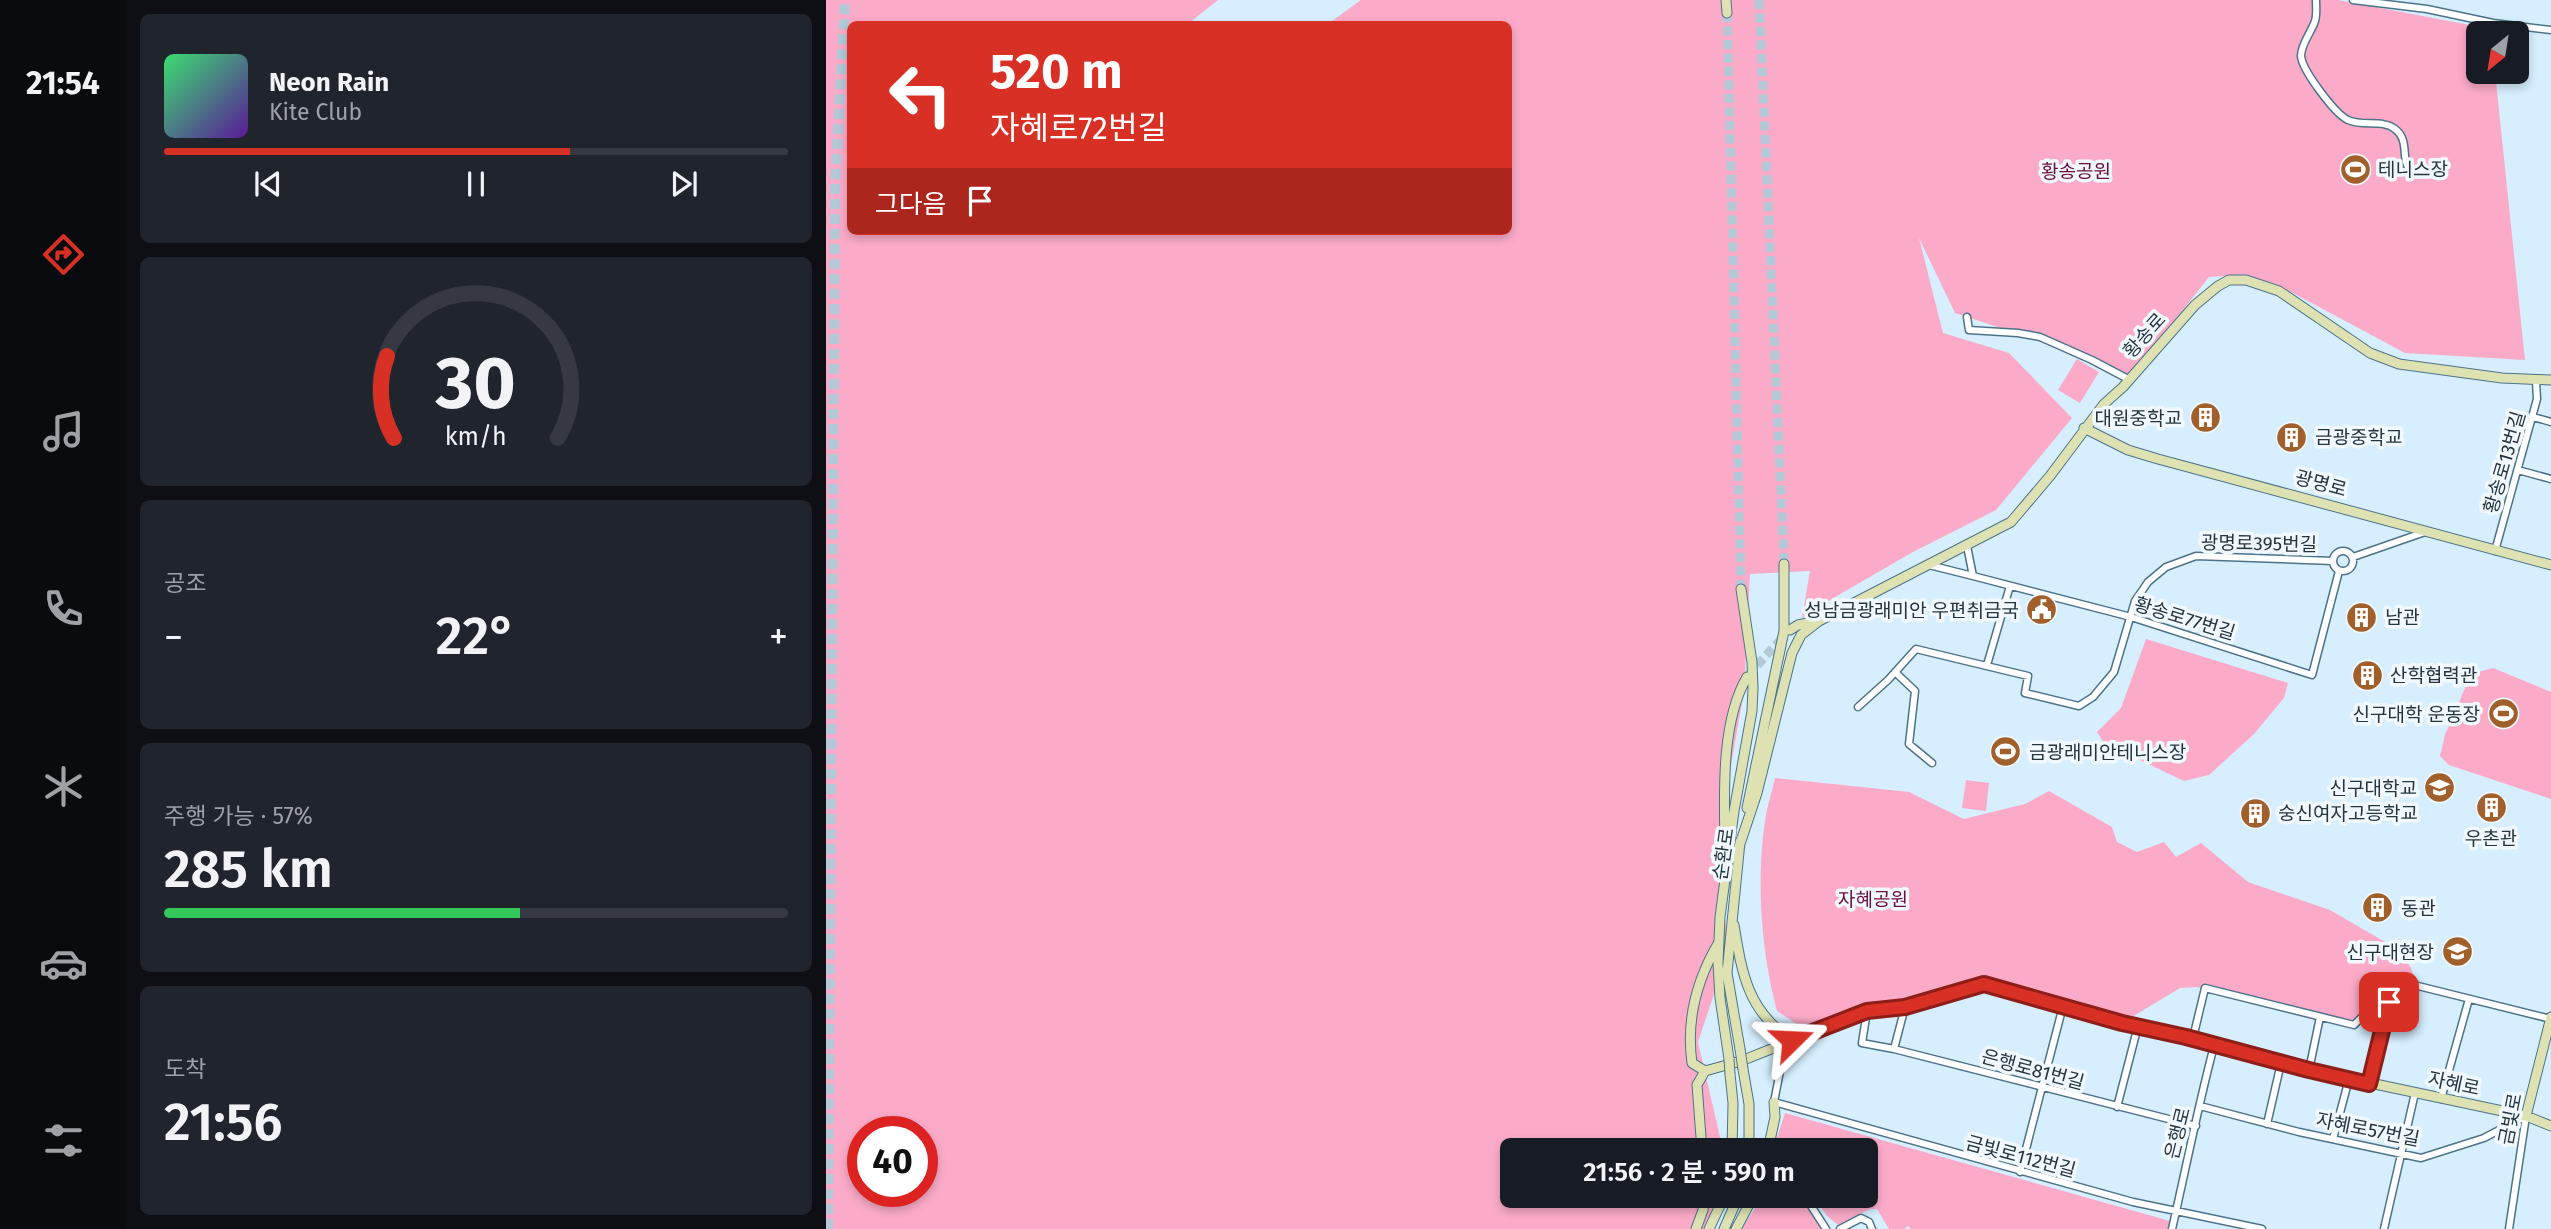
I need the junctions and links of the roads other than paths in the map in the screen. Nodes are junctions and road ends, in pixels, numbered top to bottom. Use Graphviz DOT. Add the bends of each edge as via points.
graph roads {
  1 [pos="1726,0"];
  2 [pos="2316,0"];
  3 [pos="2353,0"];
  4 [pos="2428,0"];
  5 [pos="2427,9"];
  6 [pos="1727,13"];
  7 [pos="2551,30"];
  8 [pos="2412,172"];
  9 [pos="1967,317"];
  10 [pos="2128,379"];
  11 [pos="2551,380"];
  12 [pos="2536,381"];
  13 [pos="2533,417"];
  14 [pos="2551,422"];
  15 [pos="2084,428"];
  16 [pos="2518,470"];
  17 [pos="2551,479"];
  18 [pos="2425,533"];
  19 [pos="1967,546"];
  20 [pos="2495,551"];
  21 [pos="2353,557"];
  22 [pos="2333,561"];
  23 [pos="1784,564"];
  24 [pos="1929,565"];
  25 [pos="2551,565"];
  26 [pos="2339,571"];
  27 [pos="1973,576"];
  28 [pos="2010,586"];
  29 [pos="1741,589"];
  30 [pos="2131,617"];
  31 [pos="1819,621"];
  32 [pos="1790,630"];
  33 [pos="1987,665"];
  34 [pos="1895,672"];
  35 [pos="1746,677"];
  36 [pos="1858,707"];
  37 [pos="1932,763"];
  38 [pos="1740,847"];
  39 [pos="1726,867"];
  40 [pos="1733,916"];
  41 [pos="1719,942"];
  42 [pos="2398,981"];
  43 [pos="2469,999"];
  44 [pos="2063,1006"];
  45 [pos="1905,1007"];
  46 [pos="1867,1011"];
  47 [pos="2320,1017"];
  48 [pos="2551,1018"];
  49 [pos="2138,1026"];
  50 [pos="2193,1038"];
  51 [pos="1792,1040"];
  52 [pos="2214,1046"];
  53 [pos="1894,1049"];
  54 [pos="2281,1063"];
  55 [pos="2309,1070"];
  56 [pos="1705,1071"];
  57 [pos="2349,1079"];
  58 [pos="2369,1084"];
  59 [pos="2043,1087"];
  60 [pos="2415,1093"];
  61 [pos="2441,1099"];
  62 [pos="1774,1102"];
  63 [pos="2200,1105"];
  64 [pos="2116,1107"];
  65 [pos="2526,1116"];
  66 [pos="2267,1124"];
  67 [pos="2196,1126"];
  68 [pos="2551,1126"];
  69 [pos="1701,1138"];
  70 [pos="1732,1138"];
  71 [pos="1749,1138"];
  72 [pos="1771,1138"];
  73 [pos="2333,1139"];
  74 [pos="2400,1154"];
  75 [pos="2020,1172"];
  76 [pos="1703,1208"];
  77 [pos="1718,1208"];
  78 [pos="1733,1208"];
  79 [pos="1747,1208"];
  80 [pos="1812,1208"];
  81 [pos="2175,1212"];
  82 [pos="1696,1229"];
  83 [pos="1709,1229"];
  84 [pos="1724,1229"];
  85 [pos="1736,1229"];
  86 [pos="1826,1229"];
  87 [pos="1840,1229"];
  88 [pos="1872,1229"];
  89 [pos="2172,1229"];
  90 [pos="2262,1229"];
  91 [pos="2384,1229"];
  92 [pos="2509,1229"];
  1 -- 6 [label="main road"];
  2 -- 8 [label="street" via="2316,19 2301,55 2303,67 2347,120 2396,130 2404,140 2405,162"];
  3 -- 5 [label="street"];
  4 -- 5 [label="street"];
  5 -- 7 [label="street"];
  9 -- 10 [label="street" via="1969,330 2040,337"];
  10 -- 12 [label="main road, 황송로" via="2210,292 2229,280 2246,280 2279,291 2370,353 2399,364"];
  10 -- 15 [label="main road, 황송로"];
  11 -- 12 [label="main road, 황송로"];
  12 -- 13 [label="street, 황송로13번길"];
  13 -- 14 [label="street"];
  13 -- 16 [label="street, 황송로13번길"];
  15 -- 18 [label="main road, 광명로" via="2128,450"];
  15 -- 19 [label="main road, 황송로" via="2011,522"];
  16 -- 17 [label="street"];
  16 -- 20 [label="street, 황송로13번길"];
  18 -- 20 [label="main road, 광명로"];
  18 -- 21 [label="street"];
  19 -- 24 [label="main road, 황송로"];
  19 -- 27 [label="street"];
  20 -- 25 [label="main road, 광명로"];
  21 -- 22 [label="street" via="2340,552"];
  21 -- 26 [label="street" via="2352,567"];
  22 -- 26 [label="street"];
  22 -- 30 [label="street, 광명로395번길" via="2196,556 2166,567 2148,582"];
  23 -- 38 [label="main road, 순환로" via="1784,631"];
  24 -- 27 [label="street, 황송로77번길"];
  24 -- 31 [label="main road, 황송로"];
  26 -- 30 [label="street, 황송로77번길" via="2312,675"];
  27 -- 28 [label="street, 황송로77번길"];
  28 -- 30 [label="street, 황송로77번길"];
  28 -- 33 [label="street"];
  29 -- 39 [label="main road, 순환로" via="1753,699"];
  30 -- 33 [label="street, 광명로395번길" via="2114,672 2079,706 2025,693 2028,677"];
  31 -- 32 [label="main road"];
  31 -- 38 [label="main road" via="1801,635 1792,653"];
  33 -- 34 [label="street" via="1916,649"];
  34 -- 36 [label="street"];
  34 -- 37 [label="street" via="1915,691 1909,744"];
  35 -- 39 [label="main road" via="1730,728"];
  38 -- 40 [label="main road, 순환로"];
  39 -- 41 [label="main road, 순환로"];
  40 -- 51 [label="main road" via="1740,959 1754,1001 1770,1025"];
  40 -- 71 [label="main road, 순환로, bridge" via="1727,973 1749,1104"];
  41 -- 56 [label="main road" via="1705,965 1691,1024 1692,1063"];
  41 -- 70 [label="main road, 순환로, bridge"];
  42 -- 43 [label="street"];
  42 -- 47 [label="street" via="2354,1025"];
  42 -- 58 [label="street"];
  43 -- 48 [label="street"];
  43 -- 61 [label="street"];
  44 -- 45 [label="main road, 자혜로" via="1984,984"];
  44 -- 49 [label="main road, 자혜로"];
  44 -- 59 [label="street"];
  45 -- 46 [label="main road, 자혜로"];
  45 -- 53 [label="street"];
  46 -- 51 [label="main road, 자혜로"];
  46 -- 53 [label="street, 은행로81번길" via="1862,1043"];
  47 -- 50 [label="street" via="2205,988"];
  47 -- 55 [label="street"];
  48 -- 65 [label="main road, 금빛로"];
  49 -- 50 [label="main road, 자혜로"];
  49 -- 64 [label="street"];
  50 -- 52 [label="main road, 자혜로"];
  51 -- 56 [label="main road, 자혜로"];
  51 -- 62 [label="street"];
  52 -- 54 [label="main road, 자혜로"];
  52 -- 63 [label="street, 은행로"];
  53 -- 59 [label="street, 은행로81번길"];
  54 -- 55 [label="main road, 자혜로"];
  54 -- 66 [label="street"];
  55 -- 57 [label="main road, 자혜로"];
  56 -- 69 [label="main road" via="1697,1085"];
  57 -- 58 [label="main road, 자혜로"];
  57 -- 73 [label="street"];
  58 -- 60 [label="main road, 자혜로"];
  59 -- 64 [label="street, 은행로81번길"];
  59 -- 75 [label="street"];
  60 -- 61 [label="main road, 자혜로"];
  60 -- 74 [label="street"];
  61 -- 65 [label="main road, 자혜로"];
  62 -- 72 [label="main road"];
  62 -- 75 [label="street, 금빛로112번길"];
  63 -- 66 [label="street, 자혜로57번길"];
  63 -- 67 [label="street, 은행로"];
  64 -- 67 [label="street, 은행로81번길"];
  65 -- 68 [label="main road, 자혜로"];
  65 -- 74 [label="street, 자혜로57번길" via="2484,1138 2432,1156"];
  65 -- 92 [label="street, 금빛로"];
  66 -- 73 [label="street, 자혜로57번길"];
  67 -- 81 [label="street, 은행로"];
  73 -- 74 [label="street, 자혜로57번길"];
  74 -- 91 [label="street"];
  75 -- 81 [label="street, 금빛로112번길"];
  76 -- 82 [label="main road"];
  77 -- 83 [label="main road"];
  78 -- 84 [label="main road"];
  79 -- 85 [label="main road"];
  80 -- 86 [label="street"];
  81 -- 89 [label="street, 은행로"];
  81 -- 90 [label="street, 금빛로112번길"];
  87 -- 88 [label="street" via="1861,1218"];
}
